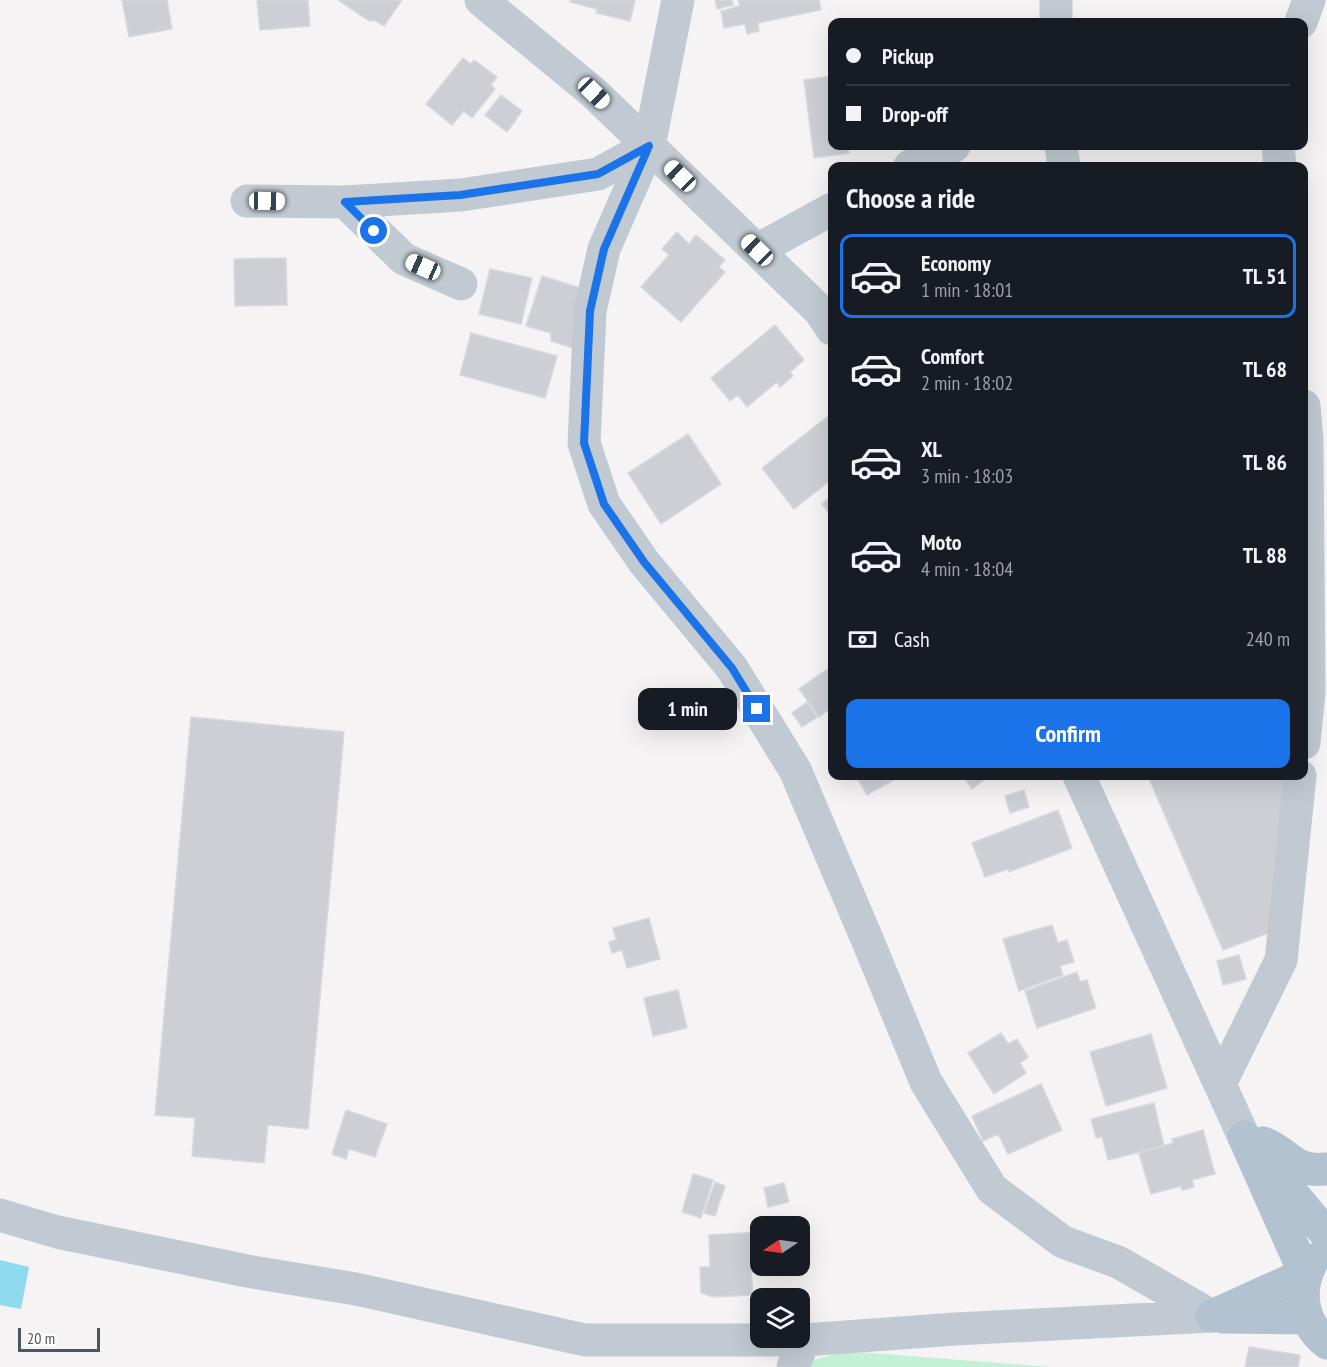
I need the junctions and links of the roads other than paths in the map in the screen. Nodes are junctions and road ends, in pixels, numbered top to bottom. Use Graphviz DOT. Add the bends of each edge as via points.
graph roads {
  1 [pos="678,0"];
  2 [pos="1056,0"];
  3 [pos="1309,0"];
  4 [pos="491,4"];
  5 [pos="1056,18"];
  6 [pos="1302,18"];
  7 [pos="649,146"];
  8 [pos="945,150"];
  9 [pos="919,162"];
  10 [pos="247,201"];
  11 [pos="345,202"];
  12 [pos="828,211"];
  13 [pos="757,250"];
  14 [pos="461,284"];
  15 [pos="828,323"];
  16 [pos="1308,566"];
  17 [pos="1308,702"];
  18 [pos="1080,780"];
  19 [pos="1300,780"];
  20 [pos="1220,1084"];
  21 [pos="1244,1137"];
  22 [pos="1327,1169"];
  23 [pos="0,1204"];
  24 [pos="0,1215"];
  25 [pos="57,1232"];
  26 [pos="1327,1235"];
  27 [pos="1327,1245"];
  28 [pos="1305,1274"];
  29 [pos="1212,1316"];
  30 [pos="1307,1318"];
  31 [pos="1327,1344"];
  32 [pos="798,1353"];
  1 -- 7 [label="street"];
  2 -- 5 [label="street"];
  3 -- 6 [label="street"];
  4 -- 7 [label="street"];
  7 -- 11 [label="street" via="598,174 460,195"];
  7 -- 13 [label="street"];
  7 -- 29 [label="street" via="604,249 590,311 584,443 604,504 644,562 732,668 795,770 926,1082 992,1189 1063,1242 1118,1262"];
  8 -- 9 [label="street"];
  10 -- 11 [label="street"];
  11 -- 14 [label="street" via="404,259"];
  12 -- 13 [label="street"];
  13 -- 15 [label="street"];
  16 -- 17 [label="street"];
  18 -- 20 [label="street"];
  19 -- 20 [label="street" via="1281,960"];
  20 -- 21 [label="street"];
  21 -- 22 [label="main road" via="1269,1146 1295,1166"];
  21 -- 26 [label="main road"];
  21 -- 28 [label="main road"];
  23 -- 25 [label="street"];
  24 -- 25 [label="street"];
  25 -- 32 [label="street" via="356,1289 585,1340"];
  27 -- 28 [label="main road"];
  28 -- 29 [label="main road"];
  28 -- 30 [label="main road" via="1302,1296"];
  29 -- 30 [label="main road"];
  29 -- 32 [label="street" via="955,1329"];
  30 -- 31 [label="main road"];
}
